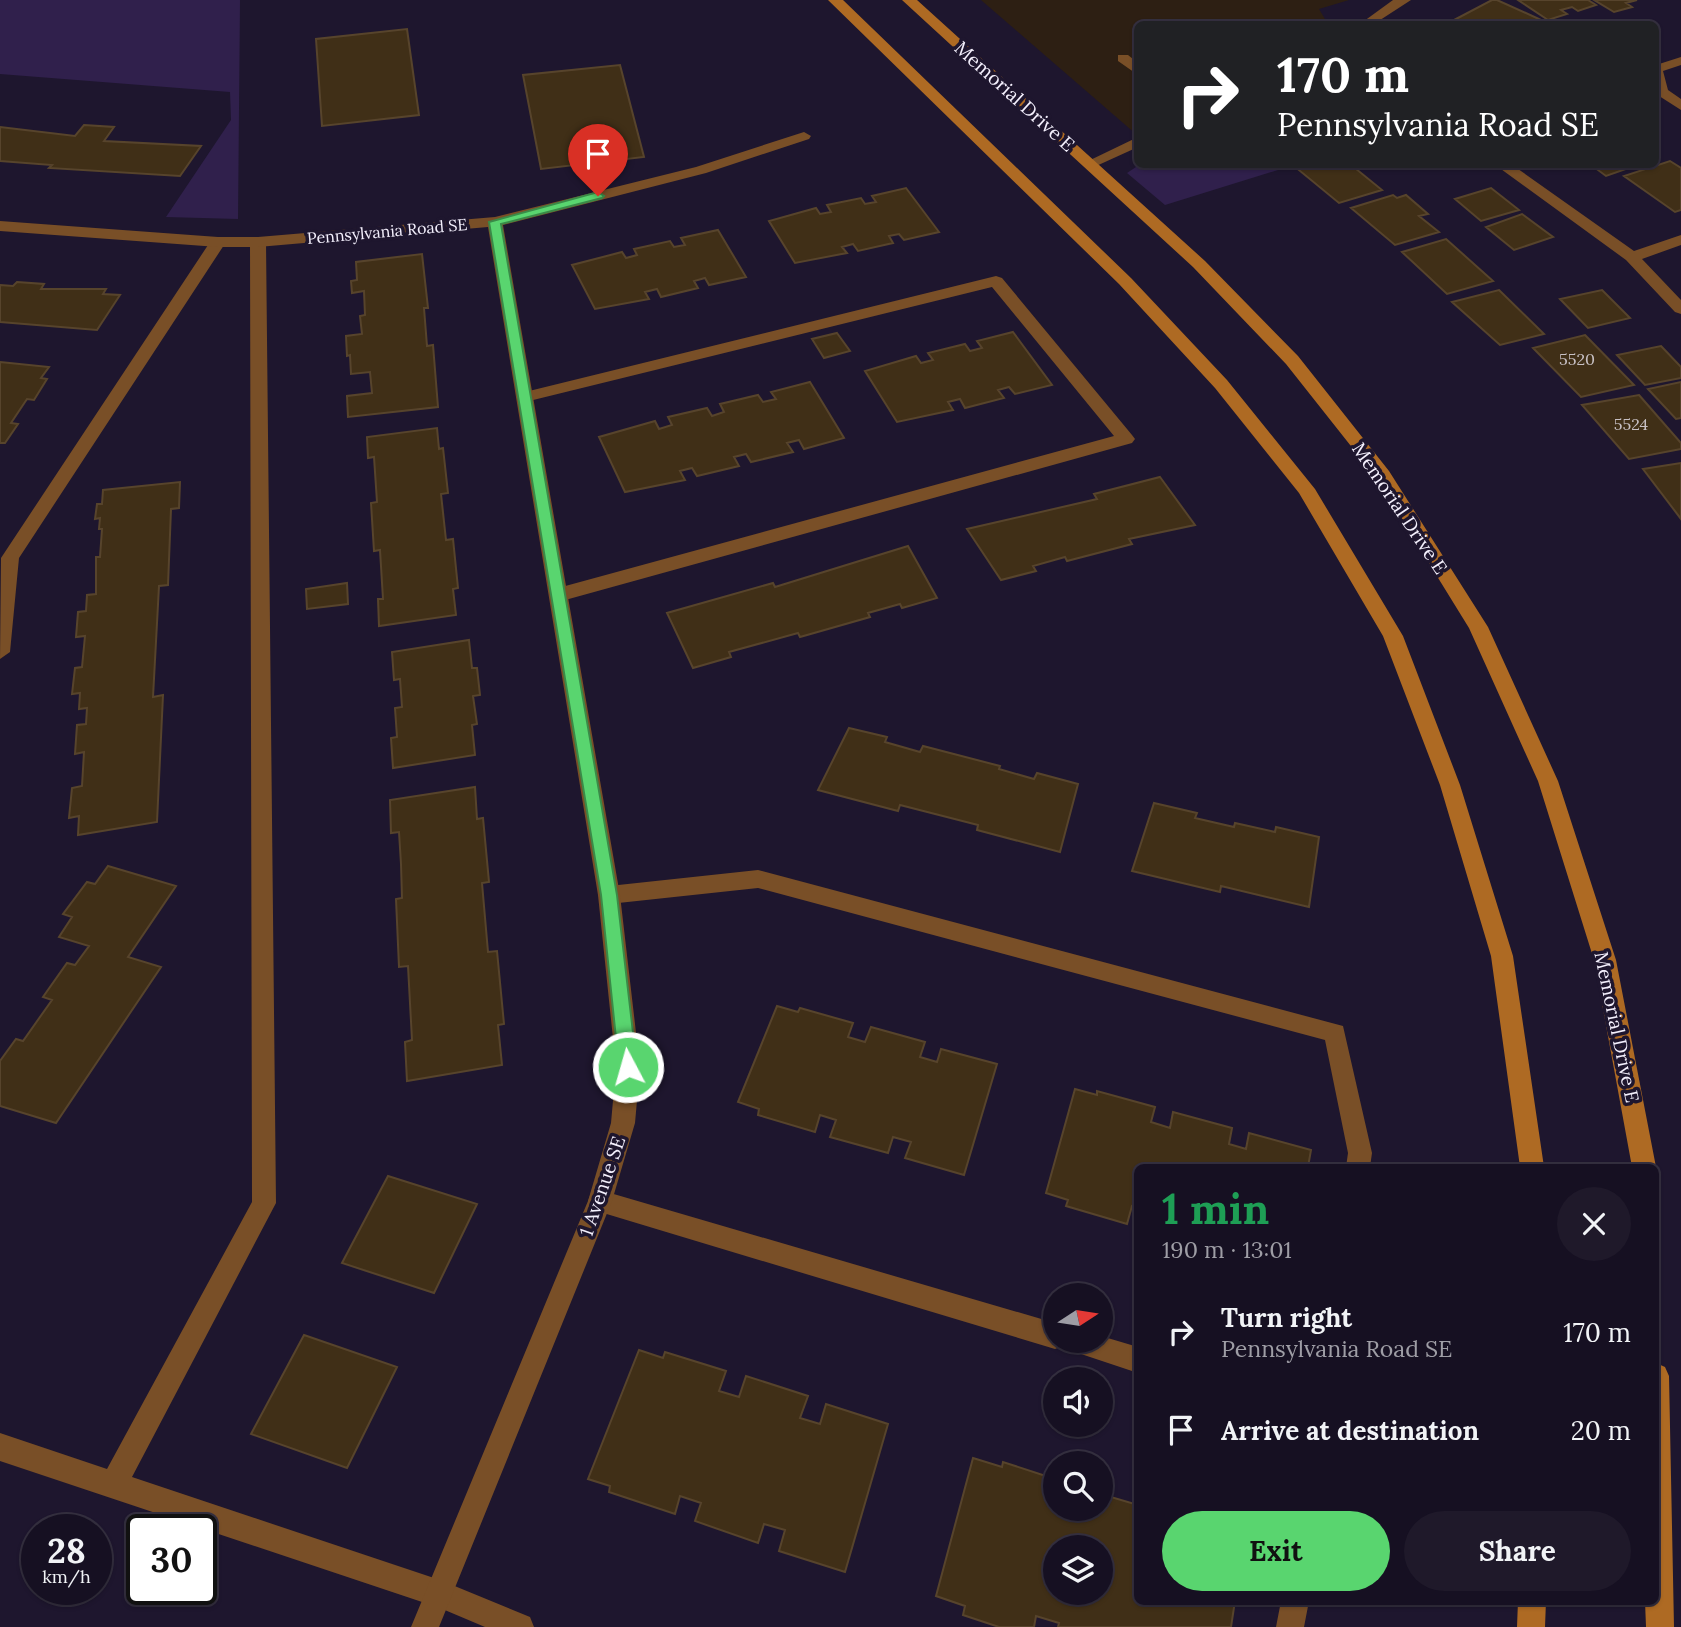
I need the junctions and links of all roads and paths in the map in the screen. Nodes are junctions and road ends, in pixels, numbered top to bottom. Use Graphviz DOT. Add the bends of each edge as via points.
graph roads {
  1 [pos="835,0"];
  2 [pos="909,0"];
  3 [pos="1404,0"];
  4 [pos="1370,21"];
  5 [pos="1123,58"];
  6 [pos="1681,61"];
  7 [pos="1134,68"];
  8 [pos="1659,69"];
  9 [pos="1659,83"];
  10 [pos="1681,106"];
  11 [pos="804,136"];
  12 [pos="1134,143"];
  13 [pos="1089,164"];
  14 [pos="1507,168"];
  15 [pos="495,222"];
  16 [pos="0,226"];
  17 [pos="1681,240"];
  18 [pos="218,242"];
  19 [pos="258,242"];
  20 [pos="1632,257"];
  21 [pos="1681,309"];
  22 [pos="525,397"];
  23 [pos="558,595"];
  24 [pos="0,652"];
  25 [pos="609,895"];
  26 [pos="1359,1164"];
  27 [pos="1532,1164"];
  28 [pos="1643,1164"];
  29 [pos="600,1201"];
  30 [pos="1043,1332"];
  31 [pos="1113,1353"];
  32 [pos="1134,1359"];
  33 [pos="0,1447"];
  34 [pos="113,1485"];
  35 [pos="1659,1564"];
  36 [pos="440,1594"];
  37 [pos="1294,1605"];
  38 [pos="1532,1605"];
  39 [pos="425,1627"];
  40 [pos="520,1627"];
  41 [pos="1290,1627"];
  42 [pos="1531,1627"];
  43 [pos="1660,1627"];
  1 -- 27 [label="main road" via="1125,281 1221,384 1313,500 1393,636 1450,785 1502,956"];
  2 -- 13 [label="main road, Memorial Drive E"];
  3 -- 4 [label="street"];
  5 -- 7 [label="street"];
  6 -- 8 [label="street"];
  9 -- 10 [label="street" via="1661,92"];
  11 -- 15 [label="street, Pennsylvania Road SE" via="701,170"];
  12 -- 13 [label="street"];
  13 -- 28 [label="main road, Memorial Drive E" via="1199,264 1292,360 1382,475 1478,628 1548,781 1605,960"];
  14 -- 20 [label="street"];
  15 -- 19 [label="street, Pennsylvania Road SE"];
  15 -- 22 [label="street, 1 Avenue SE"];
  16 -- 18 [label="street, Pennsylvania Road SE"];
  17 -- 20 [label="street"];
  18 -- 19 [label="street, Pennsylvania Road SE"];
  18 -- 24 [label="street" via="10,558"];
  19 -- 34 [label="street" via="264,1203"];
  20 -- 21 [label="street"];
  22 -- 23 [label="street, 1 Avenue SE"];
  22 -- 23 [label="street" via="996,281 1126,439"];
  23 -- 25 [label="street, 1 Avenue SE"];
  25 -- 26 [label="street" via="758,879 1335,1033"];
  25 -- 29 [label="street, 1 Avenue SE" via="628,1067 623,1123"];
  29 -- 30 [label="street"];
  29 -- 36 [label="street, 1 Avenue SE"];
  31 -- 32 [label="street"];
  33 -- 34 [label="street"];
  34 -- 36 [label="street"];
  35 -- 43 [label="main road"];
  36 -- 39 [label="street, 1 Avenue SE"];
  36 -- 40 [label="street"];
  37 -- 41 [label="street"];
  38 -- 42 [label="main road"];
}
